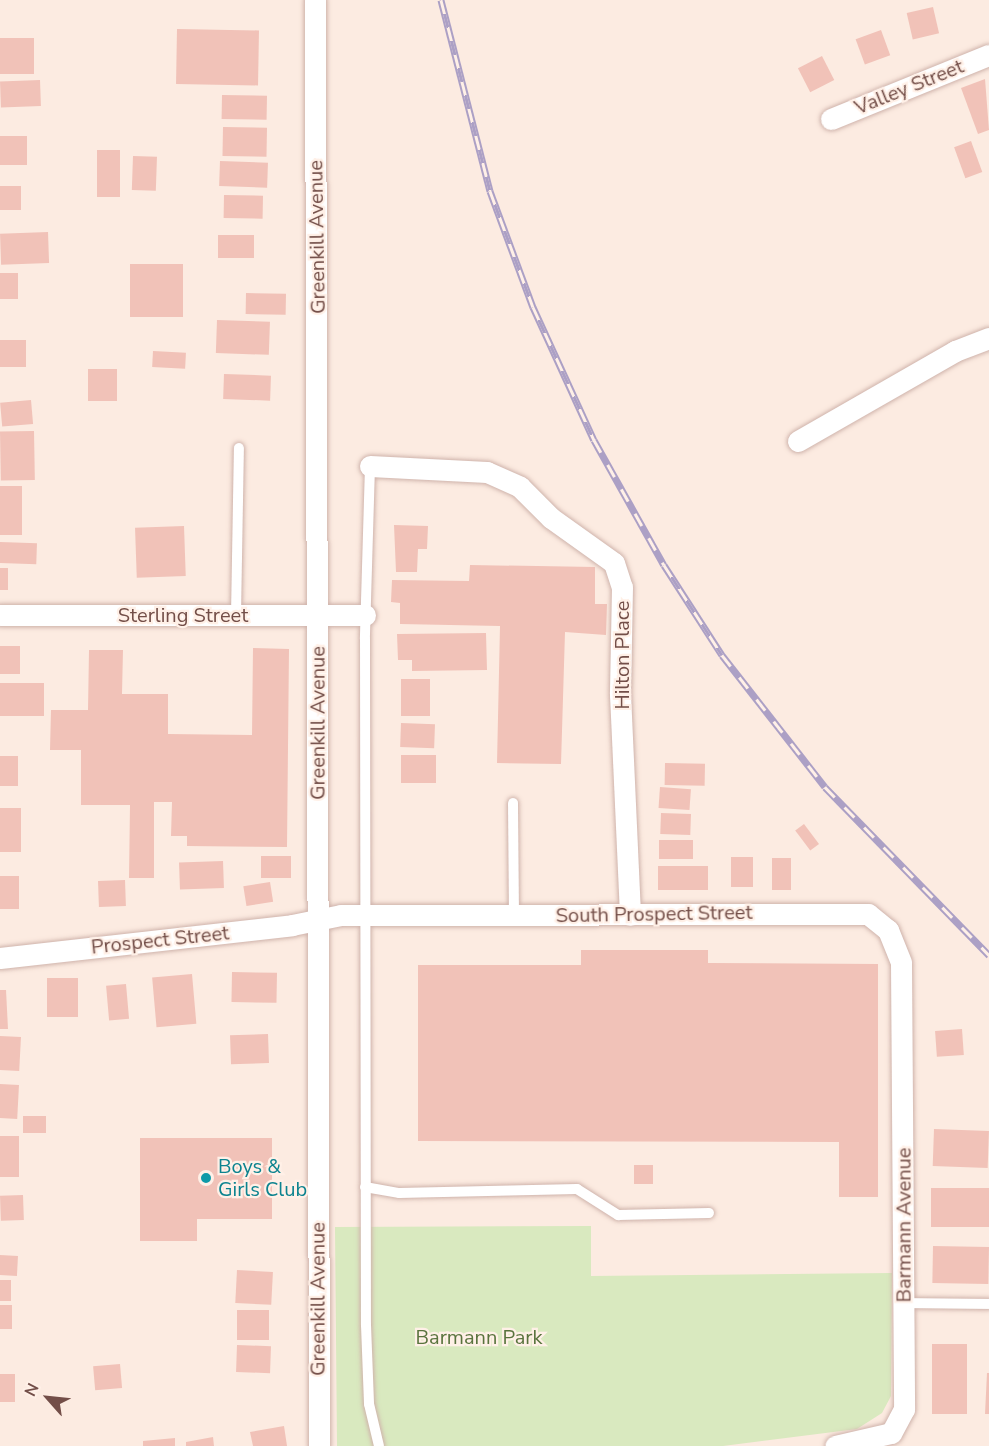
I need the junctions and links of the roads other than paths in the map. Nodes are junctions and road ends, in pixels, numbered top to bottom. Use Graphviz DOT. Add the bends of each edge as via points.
graph roads {
  1 [pos="315,0"];
  2 [pos="989,55"];
  3 [pos="831,119"];
  4 [pos="989,338"];
  5 [pos="798,441"];
  6 [pos="239,448"];
  7 [pos="370,466"];
  8 [pos="0,615"];
  9 [pos="236,615"];
  10 [pos="318,615"];
  11 [pos="365,615"];
  12 [pos="513,803"];
  13 [pos="367,913"];
  14 [pos="514,915"];
  15 [pos="630,915"];
  16 [pos="319,919"];
  17 [pos="0,958"];
  18 [pos="903,1022"];
  19 [pos="365,1187"];
  20 [pos="709,1213"];
  21 [pos="904,1303"];
  22 [pos="989,1304"];
  23 [pos="319,1446"];
  24 [pos="379,1446"];
  25 [pos="835,1446"];
  1 -- 10 [label="street, Greenkill Avenue"];
  2 -- 3 [label="street, Valley Street"];
  4 -- 5 [label="street" via="955,351"];
  6 -- 9 [label="lane"];
  7 -- 11 [label="lane"];
  7 -- 15 [label="street, Hilton Place" via="487,472 520,487 551,518 614,563 622,587 620,694"];
  8 -- 9 [label="street, Sterling Street"];
  9 -- 10 [label="street, Sterling Street"];
  10 -- 11 [label="street, Sterling Street"];
  10 -- 16 [label="street, Greenkill Avenue"];
  11 -- 13 [label="lane"];
  12 -- 14 [label="lane"];
  13 -- 14 [label="street, South Prospect Street"];
  13 -- 16 [label="street, South Prospect Street"];
  13 -- 19 [label="lane"];
  14 -- 15 [label="street, South Prospect Street"];
  15 -- 18 [label="street, South Prospect Street" via="868,914 888,930 901,963"];
  16 -- 17 [label="street, Prospect Street"];
  16 -- 23 [label="street, Greenkill Avenue"];
  18 -- 21 [label="street, Barmann Avenue"];
  19 -- 20 [label="lane" via="399,1193 577,1189 618,1215"];
  19 -- 24 [label="lane" via="369,1404"];
  21 -- 22 [label="lane"];
  21 -- 25 [label="street, Barmann Avenue" via="904,1409 891,1433"];
}
